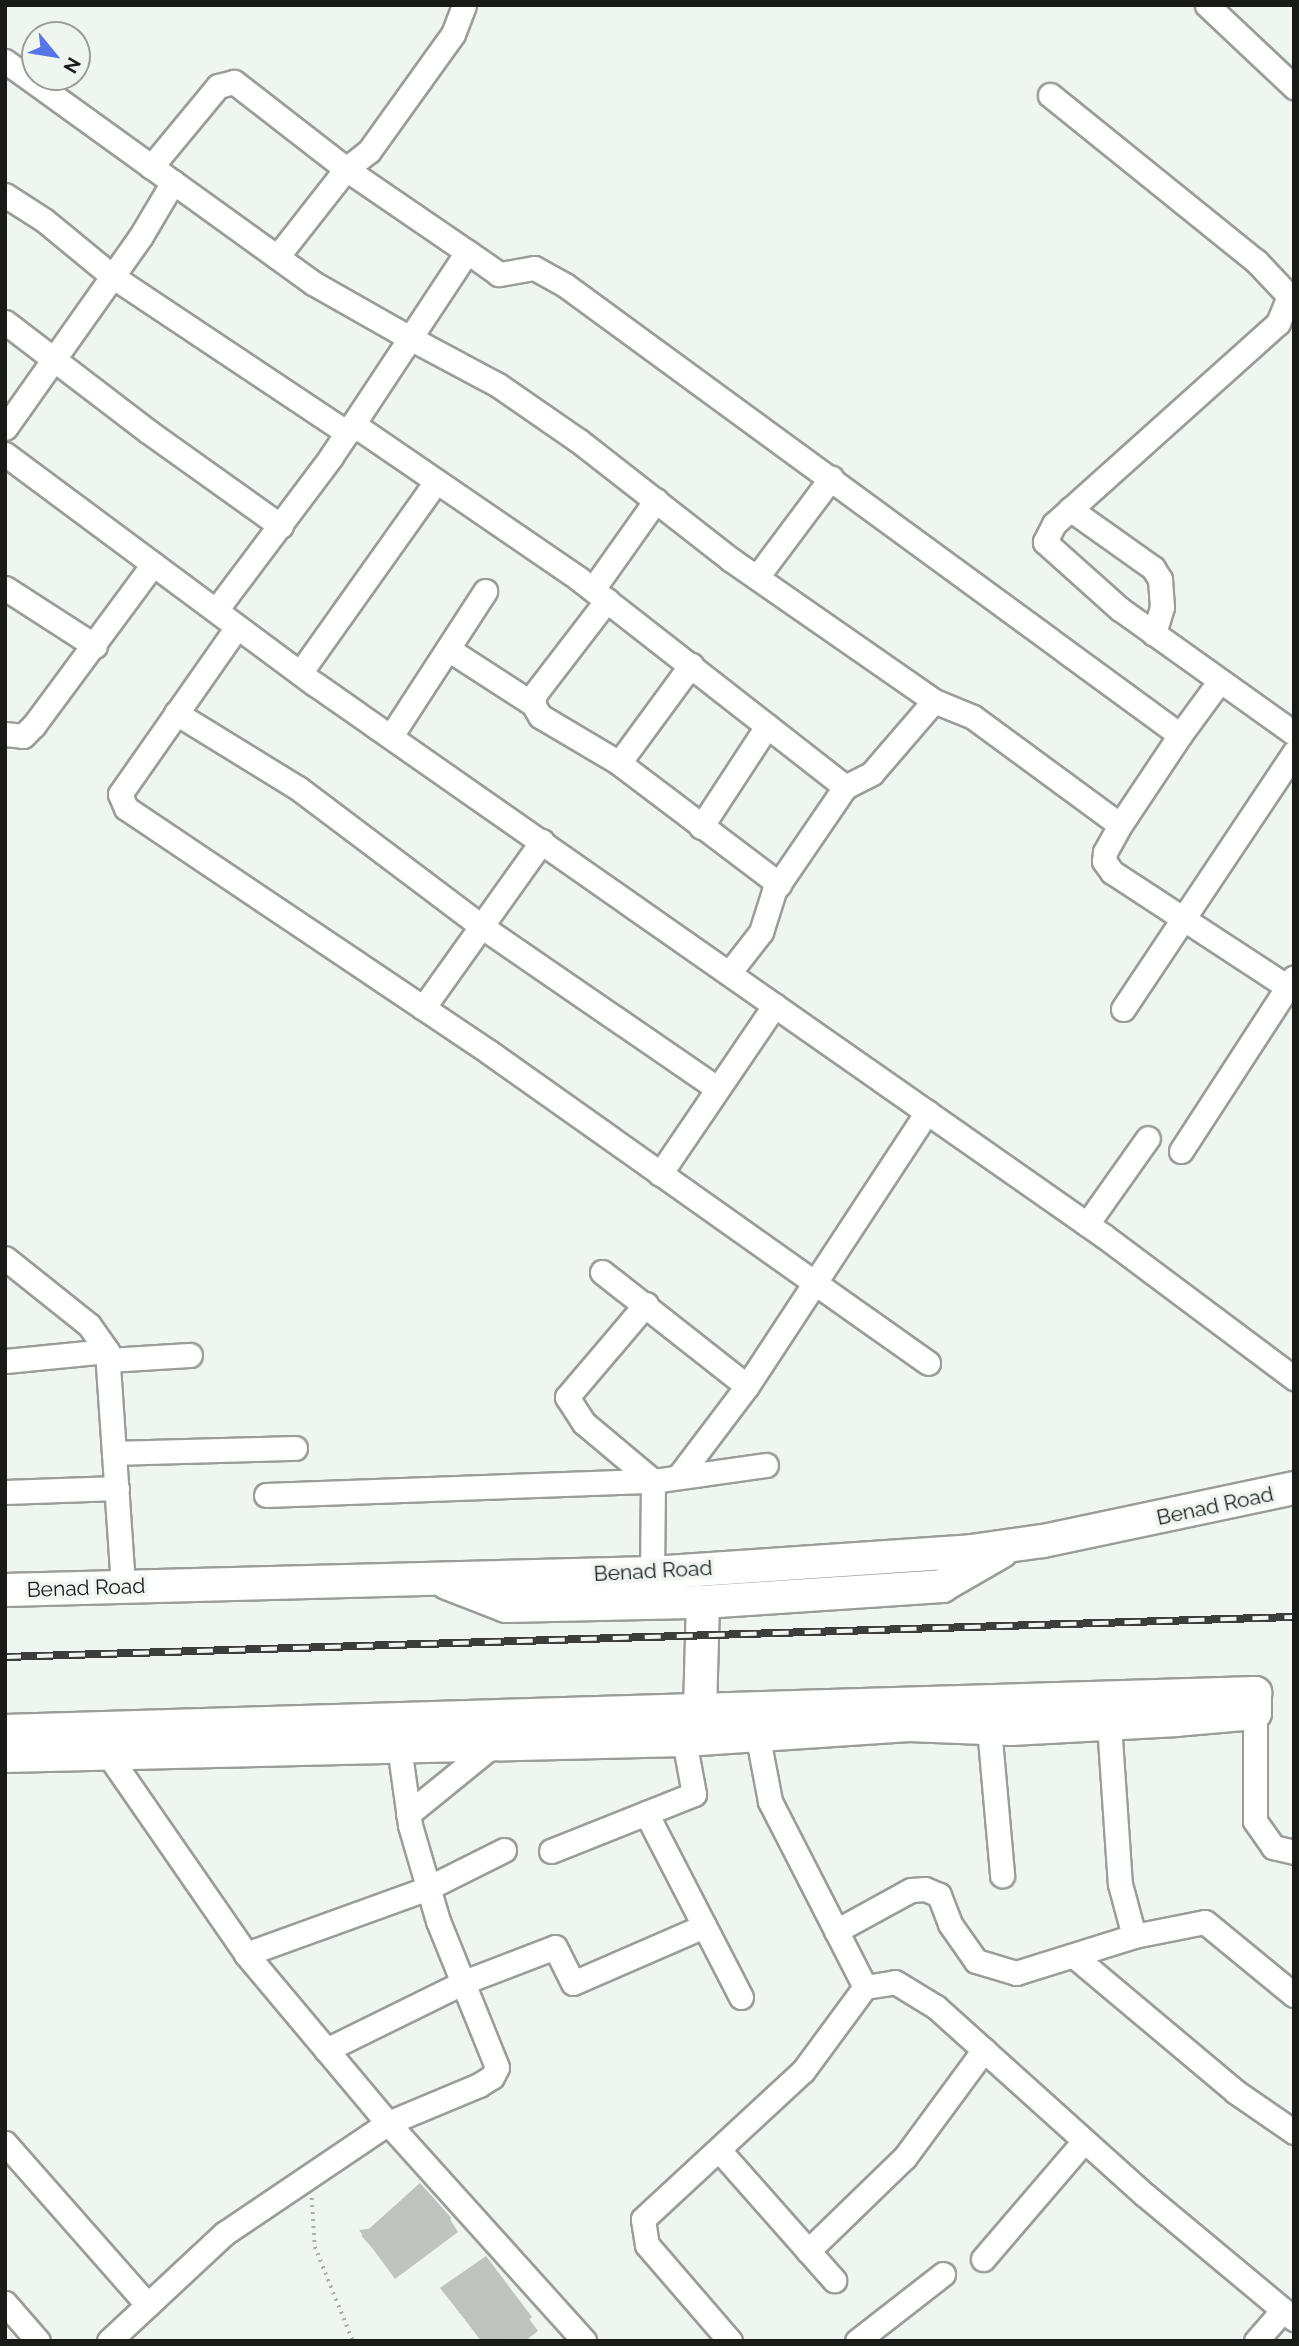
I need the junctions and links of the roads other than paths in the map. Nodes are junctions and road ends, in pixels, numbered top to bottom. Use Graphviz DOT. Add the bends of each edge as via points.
graph roads {
  1 [pos="464,5"];
  2 [pos="1207,5"];
  3 [pos="5,61"];
  4 [pos="1294,87"];
  5 [pos="1050,95"];
  6 [pos="151,167"];
  7 [pos="346,169"];
  8 [pos="173,181"];
  9 [pos="5,195"];
  10 [pos="467,252"];
  11 [pos="277,257"];
  12 [pos="112,276"];
  13 [pos="5,322"];
  14 [pos="410,338"];
  15 [pos="55,359"];
  16 [pos="5,428"];
  17 [pos="350,428"];
  18 [pos="5,454"];
  19 [pos="831,478"];
  20 [pos="435,484"];
  21 [pos="656,500"];
  22 [pos="1070,509"];
  23 [pos="281,526"];
  24 [pos="153,564"];
  25 [pos="757,577"];
  26 [pos="5,588"];
  27 [pos="485,592"];
  28 [pos="600,595"];
  29 [pos="216,610"];
  30 [pos="237,627"];
  31 [pos="1154,634"];
  32 [pos="94,646"];
  33 [pos="448,649"];
  34 [pos="691,665"];
  35 [pos="300,673"];
  36 [pos="1219,682"];
  37 [pos="934,701"];
  38 [pos="533,704"];
  39 [pos="176,713"];
  40 [pos="767,726"];
  41 [pos="1294,733"];
  42 [pos="5,734"];
  43 [pos="1180,735"];
  44 [pos="391,736"];
  45 [pos="1294,754"];
  46 [pos="619,764"];
  47 [pos="845,787"];
  48 [pos="1120,825"];
  49 [pos="701,827"];
  50 [pos="542,841"];
  51 [pos="779,884"];
  52 [pos="1186,919"];
  53 [pos="481,926"];
  54 [pos="729,973"];
  55 [pos="1292,985"];
  56 [pos="775,1005"];
  57 [pos="423,1008"];
  58 [pos="1123,1009"];
  59 [pos="717,1088"];
  60 [pos="927,1112"];
  61 [pos="1148,1138"];
  62 [pos="1181,1151"];
  63 [pos="660,1174"];
  64 [pos="1087,1224"];
  65 [pos="5,1258"];
  66 [pos="601,1272"];
  67 [pos="815,1280"];
  68 [pos="646,1304"];
  69 [pos="190,1355"];
  70 [pos="108,1356"];
  71 [pos="5,1361"];
  72 [pos="928,1363"];
  73 [pos="1294,1378"];
  74 [pos="747,1385"];
  75 [pos="295,1448"];
  76 [pos="114,1453"];
  77 [pos="766,1465"];
  78 [pos="679,1476"];
  79 [pos="653,1481"];
  80 [pos="117,1488"];
  81 [pos="1294,1488"];
  82 [pos="5,1492"];
  83 [pos="266,1495"];
  84 [pos="1010,1547"];
  85 [pos="652,1573"];
  86 [pos="436,1578"];
  87 [pos="123,1587"];
  88 [pos="5,1590"];
  89 [pos="703,1602"];
  90 [pos="699,1710"];
  91 [pos="1255,1713"];
  92 [pos="1109,1724"];
  93 [pos="989,1728"];
  94 [pos="5,1731"];
  95 [pos="757,1733"];
  96 [pos="106,1740"];
  97 [pos="684,1740"];
  98 [pos="493,1745"];
  99 [pos="399,1748"];
  100 [pos="5,1756"];
  101 [pos="646,1813"];
  102 [pos="408,1814"];
  103 [pos="504,1850"];
  104 [pos="551,1852"];
  105 [pos="1294,1852"];
  106 [pos="1002,1875"];
  107 [pos="428,1888"];
  108 [pos="704,1926"];
  109 [pos="836,1931"];
  110 [pos="1134,1937"];
  111 [pos="246,1954"];
  112 [pos="1074,1956"];
  113 [pos="464,1982"];
  114 [pos="865,1987"];
  115 [pos="1294,1995"];
  116 [pos="741,1997"];
  117 [pos="326,2050"];
  118 [pos="984,2050"];
  119 [pos="388,2123"];
  120 [pos="1294,2132"];
  121 [pos="1084,2141"];
  122 [pos="5,2143"];
  123 [pos="719,2150"];
  124 [pos="808,2251"];
  125 [pos="984,2259"];
  126 [pos="943,2274"];
  127 [pos="834,2280"];
  128 [pos="5,2304"];
  129 [pos="148,2305"];
  130 [pos="1289,2314"];
  131 [pos="38,2341"];
  132 [pos="109,2341"];
  133 [pos="584,2341"];
  134 [pos="730,2341"];
  135 [pos="857,2341"];
  136 [pos="1256,2341"];
  1 -- 7 [label="street" via="453,34 414,90 369,151"];
  2 -- 4 [label="street"];
  3 -- 6 [label="street"];
  5 -- 22 [label="street" via="1256,261 1289,296 1278,323"];
  6 -- 7 [label="street" via="218,86 234,82"];
  6 -- 8 [label="street"];
  7 -- 10 [label="street"];
  7 -- 11 [label="street"];
  8 -- 11 [label="street"];
  8 -- 12 [label="street"];
  9 -- 12 [label="street" via="44,220"];
  10 -- 14 [label="street"];
  10 -- 19 [label="street" via="499,274 534,268 565,285"];
  11 -- 14 [label="street"];
  12 -- 15 [label="street"];
  12 -- 17 [label="street"];
  13 -- 15 [label="street"];
  14 -- 17 [label="street"];
  14 -- 21 [label="street" via="498,385"];
  15 -- 16 [label="street"];
  15 -- 23 [label="street"];
  17 -- 20 [label="street"];
  17 -- 23 [label="street"];
  18 -- 24 [label="street"];
  19 -- 25 [label="street"];
  19 -- 43 [label="street"];
  20 -- 28 [label="street"];
  20 -- 35 [label="street"];
  21 -- 25 [label="street"];
  21 -- 28 [label="street"];
  22 -- 31 [label="street" via="1153,568 1160,579 1162,607"];
  22 -- 31 [label="street" via="1047,531 1045,542"];
  23 -- 29 [label="street"];
  24 -- 29 [label="street"];
  24 -- 32 [label="street"];
  25 -- 37 [label="street"];
  26 -- 32 [label="street"];
  27 -- 33 [label="street"];
  28 -- 34 [label="street"];
  28 -- 38 [label="street" via="535,694"];
  29 -- 30 [label="street"];
  30 -- 35 [label="street"];
  30 -- 39 [label="street"];
  31 -- 36 [label="street"];
  32 -- 42 [label="street" via="23,736"];
  33 -- 38 [label="street"];
  33 -- 44 [label="street"];
  34 -- 40 [label="street"];
  34 -- 46 [label="street"];
  35 -- 44 [label="street"];
  36 -- 41 [label="street"];
  36 -- 43 [label="street"];
  37 -- 47 [label="street" via="872,773"];
  37 -- 48 [label="street" via="972,717"];
  38 -- 46 [label="street" via="540,716"];
  39 -- 53 [label="street" via="298,788"];
  39 -- 57 [label="street" via="120,794 126,808"];
  40 -- 47 [label="street"];
  40 -- 49 [label="street"];
  43 -- 48 [label="street"];
  44 -- 50 [label="street"];
  45 -- 52 [label="street"];
  46 -- 49 [label="street"];
  47 -- 51 [label="street"];
  48 -- 52 [label="street" via="1104,861 1112,872"];
  49 -- 51 [label="street"];
  50 -- 53 [label="street"];
  50 -- 54 [label="street"];
  51 -- 54 [label="street" via="761,932"];
  52 -- 55 [label="street"];
  52 -- 58 [label="street"];
  53 -- 57 [label="street"];
  53 -- 59 [label="street"];
  54 -- 56 [label="street"];
  55 -- 62 [label="street"];
  56 -- 59 [label="street"];
  56 -- 60 [label="street"];
  57 -- 63 [label="street"];
  59 -- 63 [label="street"];
  60 -- 64 [label="street"];
  60 -- 67 [label="street"];
  61 -- 64 [label="street"];
  63 -- 67 [label="street"];
  64 -- 73 [label="street"];
  65 -- 70 [label="street" via="89,1325"];
  66 -- 68 [label="street"];
  67 -- 72 [label="street"];
  67 -- 74 [label="street"];
  68 -- 74 [label="street"];
  68 -- 79 [label="street" via="567,1397 584,1423"];
  69 -- 70 [label="street"];
  70 -- 71 [label="street"];
  70 -- 76 [label="street"];
  74 -- 78 [label="street"];
  75 -- 76 [label="street"];
  76 -- 80 [label="street"];
  77 -- 78 [label="street"];
  78 -- 79 [label="street"];
  79 -- 83 [label="street"];
  79 -- 85 [label="street"];
  80 -- 82 [label="street"];
  80 -- 87 [label="street"];
  81 -- 84 [label="street, Benad Road"];
  84 -- 85 [label="street, Benad Road"];
  84 -- 89 [label="street" via="942,1586"];
  85 -- 86 [label="street, Benad Road"];
  86 -- 87 [label="street, Benad Road"];
  86 -- 89 [label="street" via="506,1606"];
  87 -- 88 [label="street, Benad Road"];
  89 -- 90 [label="street"];
  90 -- 91 [label="street" via="1255,1693"];
  90 -- 96 [label="street"];
  91 -- 92 [label="street"];
  91 -- 105 [label="street" via="1255,1821 1273,1847"];
  92 -- 93 [label="street"];
  92 -- 110 [label="street" via="1120,1884"];
  93 -- 95 [label="street" via="909,1725"];
  93 -- 106 [label="street"];
  94 -- 96 [label="street"];
  95 -- 97 [label="street"];
  95 -- 109 [label="street" via="770,1801"];
  96 -- 99 [label="street"];
  96 -- 100 [label="street"];
  96 -- 111 [label="street"];
  97 -- 98 [label="street"];
  97 -- 101 [label="street" via="694,1794"];
  98 -- 99 [label="street"];
  98 -- 102 [label="street"];
  99 -- 102 [label="street"];
  101 -- 104 [label="street"];
  101 -- 108 [label="street"];
  102 -- 107 [label="street"];
  103 -- 107 [label="street"];
  107 -- 111 [label="street"];
  107 -- 113 [label="street"];
  108 -- 113 [label="street" via="573,1983 555,1947"];
  108 -- 116 [label="street"];
  109 -- 112 [label="street" via="911,1890 925,1889 939,1895 950,1924 976,1961 1016,1973"];
  109 -- 114 [label="street"];
  110 -- 112 [label="street"];
  110 -- 115 [label="street" via="1205,1922"];
  111 -- 117 [label="street"];
  112 -- 120 [label="street" via="1236,2092"];
  113 -- 117 [label="street"];
  113 -- 119 [label="street" via="496,2060 492,2077"];
  114 -- 118 [label="street" via="895,1982 936,2007"];
  114 -- 123 [label="street" via="803,2071"];
  117 -- 119 [label="street"];
  118 -- 121 [label="street"];
  118 -- 124 [label="street" via="905,2157"];
  119 -- 129 [label="street" via="225,2233"];
  119 -- 133 [label="street"];
  121 -- 125 [label="street"];
  121 -- 130 [label="street"];
  122 -- 129 [label="street"];
  123 -- 124 [label="street"];
  123 -- 134 [label="street" via="643,2219 642,2234"];
  124 -- 127 [label="street"];
  126 -- 135 [label="street"];
  128 -- 131 [label="street"];
  129 -- 132 [label="street"];
  130 -- 136 [label="street"];
}
